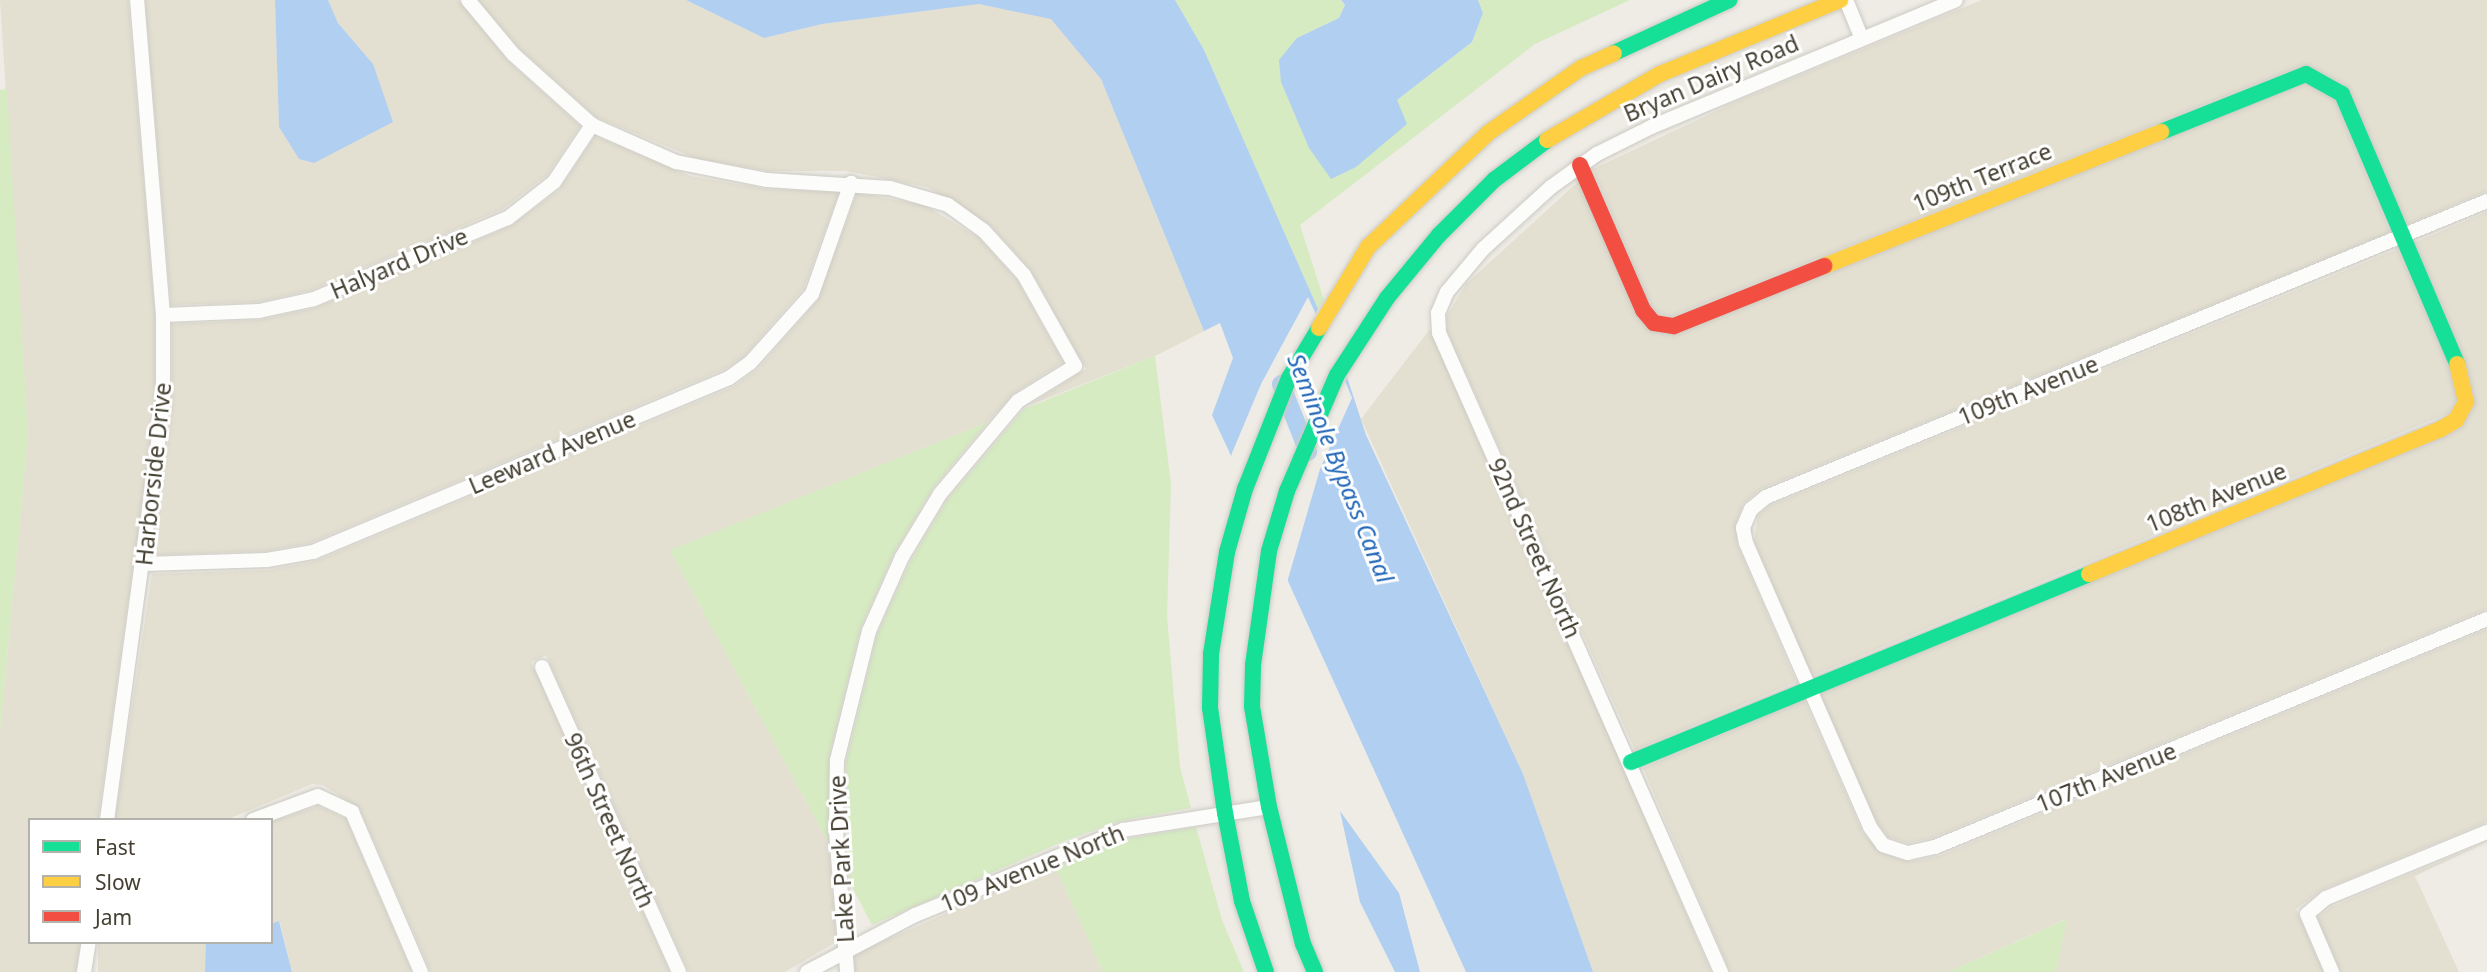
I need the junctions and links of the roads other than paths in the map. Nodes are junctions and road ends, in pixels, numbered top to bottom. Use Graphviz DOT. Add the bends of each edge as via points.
graph roads {
  1 [pos="137,0"];
  2 [pos="468,0"];
  3 [pos="1729,0"];
  4 [pos="1843,0"];
  5 [pos="1956,0"];
  6 [pos="1862,39"];
  7 [pos="592,125"];
  8 [pos="1580,165"];
  9 [pos="851,183"];
  10 [pos="2487,201"];
  11 [pos="2402,237"];
  12 [pos="163,315"];
  13 [pos="144,564"];
  14 [pos="2487,619"];
  15 [pos="542,667"];
  16 [pos="1808,688"];
  17 [pos="1631,762"];
  18 [pos="1269,807"];
  19 [pos="1225,813"];
  20 [pos="107,818"];
  21 [pos="258,818"];
  22 [pos="2487,832"];
  23 [pos="89,944"];
  24 [pos="845,948"];
  25 [pos="85,972"];
  26 [pos="421,972"];
  27 [pos="679,972"];
  28 [pos="807,972"];
  29 [pos="847,972"];
  30 [pos="1266,972"];
  31 [pos="1315,972"];
  32 [pos="1721,972"];
  33 [pos="2332,972"];
  1 -- 12 [label="street, Harborside Drive"];
  2 -- 7 [label="street" via="513,54"];
  3 -- 19 [label="main road" via="1581,68 1488,133 1368,247 1316,329 1263,440 1227,552 1216,608 1210,708"];
  4 -- 6 [label="street, Bryan Dairy Road"];
  4 -- 18 [label="main road, Bryan Dairy Road" via="1702,55 1576,120 1494,180 1395,288 1337,375 1287,491 1269,551 1252,707"];
  5 -- 6 [label="street, Bryan Dairy Road"];
  6 -- 8 [label="street, Bryan Dairy Road" via="1651,127"];
  7 -- 9 [label="street" via="691,167 767,180"];
  7 -- 12 [label="street, Halyard Drive" via="554,182 508,218 314,299 259,311"];
  8 -- 11 [label="main road, 109th Terrace" via="1643,310 1654,323 1674,326 2306,74 2342,94"];
  8 -- 17 [label="street, 92nd Street North" via="1524,210 1447,292 1438,313 1439,333"];
  9 -- 13 [label="street, Leeward Avenue" via="812,294 750,363 729,378 313,552 267,560"];
  9 -- 24 [label="street, Lake Park Drive" via="926,196 984,231 1024,275 1074,366 1018,401 940,494 902,557 869,631 837,760 836,831"];
  10 -- 11 [label="street, 109th Avenue"];
  11 -- 16 [label="street, 109th Avenue" via="1766,497 1751,509 1744,528 1746,543"];
  11 -- 16 [label="main road, 108th Avenue" via="2463,378 2466,402 2456,420"];
  12 -- 13 [label="street, Harborside Drive" via="163,407"];
  13 -- 20 [label="street, Harborside Drive"];
  14 -- 16 [label="street, 107th Avenue" via="1935,847 1908,853 1883,845 1870,827"];
  15 -- 27 [label="street, 96th Street North"];
  16 -- 17 [label="main road, 108th Avenue"];
  17 -- 32 [label="street, 92nd Street North"];
  18 -- 19 [label="street, 109 Avenue North"];
  18 -- 31 [label="main road, Bryan Dairy Road" via="1303,944"];
  19 -- 24 [label="street, 109 Avenue North" via="1123,830"];
  19 -- 30 [label="main road" via="1242,901"];
  21 -- 26 [label="street" via="318,796 352,812"];
  22 -- 33 [label="street" via="2326,898 2306,914"];
  23 -- 25 [label="street"];
  24 -- 28 [label="street, 109 Avenue North"];
  24 -- 29 [label="street, Lake Park Drive"];
}
